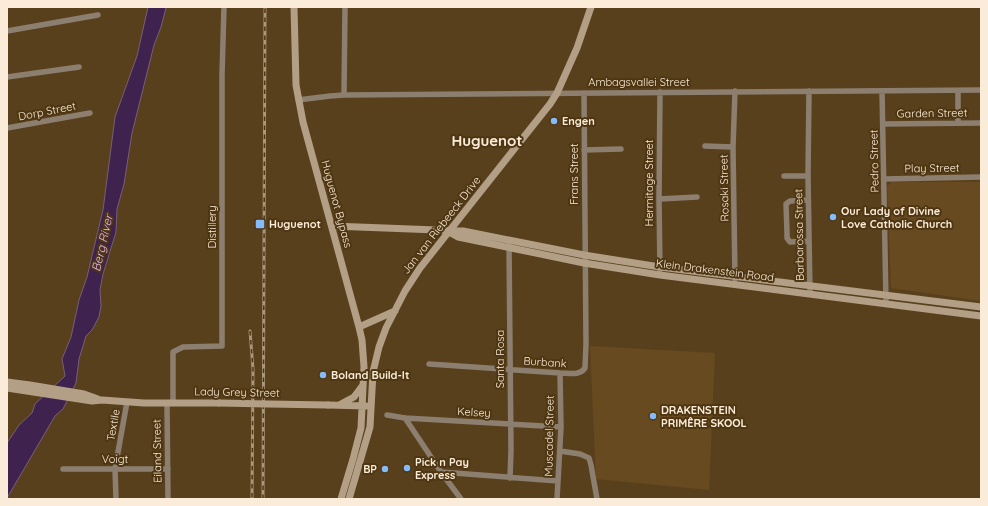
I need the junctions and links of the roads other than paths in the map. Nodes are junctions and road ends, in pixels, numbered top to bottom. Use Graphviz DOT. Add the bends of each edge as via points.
graph roads {
  1 [pos="224,7"];
  2 [pos="294,7"];
  3 [pos="345,7"];
  4 [pos="591,7"];
  5 [pos="98,15"];
  6 [pos="7,30"];
  7 [pos="79,67"];
  8 [pos="7,77"];
  9 [pos="981,90"];
  10 [pos="736,91"];
  11 [pos="882,91"];
  12 [pos="958,91"];
  13 [pos="660,92"];
  14 [pos="809,92"];
  15 [pos="557,93"];
  16 [pos="584,93"];
  17 [pos="344,95"];
  18 [pos="298,100"];
  19 [pos="90,113"];
  20 [pos="958,123"];
  21 [pos="981,123"];
  22 [pos="883,124"];
  23 [pos="8,127"];
  24 [pos="705,146"];
  25 [pos="733,147"];
  26 [pos="621,149"];
  27 [pos="584,150"];
  28 [pos="784,176"];
  29 [pos="808,176"];
  30 [pos="981,177"];
  31 [pos="884,179"];
  32 [pos="697,197"];
  33 [pos="658,199"];
  34 [pos="808,200"];
  35 [pos="332,226"];
  36 [pos="449,232"];
  37 [pos="808,241"];
  38 [pos="510,244"];
  39 [pos="584,259"];
  40 [pos="660,271"];
  41 [pos="735,280"];
  42 [pos="810,290"];
  43 [pos="886,299"];
  44 [pos="981,307"];
  45 [pos="396,311"];
  46 [pos="981,316"];
  47 [pos="360,327"];
  48 [pos="429,364"];
  49 [pos="511,370"];
  50 [pos="560,373"];
  51 [pos="7,382"];
  52 [pos="363,384"];
  53 [pos="7,388"];
  54 [pos="29,388"];
  55 [pos="127,402"];
  56 [pos="170,403"];
  57 [pos="339,404"];
  58 [pos="362,405"];
  59 [pos="372,406"];
  60 [pos="387,415"];
  61 [pos="405,418"];
  62 [pos="511,424"];
  63 [pos="561,428"];
  64 [pos="560,451"];
  65 [pos="168,469"];
  66 [pos="63,470"];
  67 [pos="115,470"];
  68 [pos="441,472"];
  69 [pos="510,478"];
  70 [pos="558,481"];
  71 [pos="116,499"];
  72 [pos="168,499"];
  73 [pos="341,499"];
  74 [pos="349,499"];
  75 [pos="461,499"];
  76 [pos="556,499"];
  77 [pos="597,499"];
  1 -- 56 [label="street, Distillery" via="222,346 183,347 172,352"];
  2 -- 18 [label="main road, Huguenot Bypass"];
  3 -- 17 [label="street"];
  4 -- 15 [label="main road, Jan van Riebeeck Drive" via="577,48"];
  5 -- 6 [label="street"];
  7 -- 8 [label="street"];
  9 -- 12 [label="street, Ambagsvallei Street"];
  10 -- 13 [label="street, Ambagsvallei Street"];
  10 -- 14 [label="street, Ambagsvallei Street"];
  10 -- 25 [label="street, Rosaki Street"];
  11 -- 12 [label="street, Ambagsvallei Street"];
  11 -- 14 [label="street, Ambagsvallei Street"];
  11 -- 22 [label="street, Pedro Street"];
  12 -- 20 [label="street"];
  13 -- 16 [label="street, Ambagsvallei Street"];
  13 -- 33 [label="street, Hermitage Street"];
  14 -- 29 [label="street, Barbarossa Street"];
  15 -- 16 [label="street, Ambagsvallei Street"];
  15 -- 17 [label="street, Ambagsvallei Street"];
  15 -- 36 [label="main road, Jan van Riebeeck Drive"];
  16 -- 27 [label="street, Frans Street"];
  17 -- 18 [label="street, Ambagsvallei Street"];
  18 -- 35 [label="main road, Huguenot Bypass"];
  19 -- 23 [label="street, Dorp Street"];
  20 -- 21 [label="street, Garden Street"];
  20 -- 22 [label="street, Garden Street"];
  22 -- 31 [label="street, Pedro Street"];
  24 -- 25 [label="street"];
  25 -- 41 [label="street, Rosaki Street"];
  26 -- 27 [label="street"];
  27 -- 39 [label="street, Frans Street"];
  28 -- 29 [label="street, Barbarossa Street"];
  29 -- 34 [label="street, Barbarossa Street"];
  30 -- 31 [label="street, Play Street"];
  31 -- 43 [label="street, Pedro Street"];
  32 -- 33 [label="street"];
  33 -- 40 [label="street, Hermitage Street"];
  34 -- 37 [label="street, Barbarossa Street"];
  34 -- 37 [label="street" via="790,201 786,204 787,238 790,242"];
  35 -- 36 [label="main road, Klein Drakenstein Road"];
  35 -- 47 [label="main road, Huguenot Bypass"];
  36 -- 38 [label="main road, Klein Drakenstein Road" via="458,237"];
  36 -- 45 [label="main road, Jan van Riebeeck Drive" via="420,268"];
  37 -- 42 [label="street, Barbarossa Street"];
  38 -- 39 [label="main road, Klein Drakenstein Road"];
  38 -- 49 [label="street, Santa Rosa"];
  39 -- 40 [label="main road, Klein Drakenstein Road"];
  39 -- 50 [label="street, Burbank" via="585,368 579,374"];
  40 -- 41 [label="main road, Klein Drakenstein Road"];
  41 -- 42 [label="main road, Klein Drakenstein Road"];
  42 -- 43 [label="main road, Klein Drakenstein Road"];
  43 -- 44 [label="main road, Klein Drakenstein Road"];
  43 -- 46 [label="main road, Klein Drakenstein Road"];
  45 -- 47 [label="main road"];
  45 -- 59 [label="main road, Jan van Riebeeck Drive" via="376,356"];
  47 -- 52 [label="main road, Huguenot Bypass" via="364,354"];
  48 -- 49 [label="street, Burbank"];
  49 -- 50 [label="street, Burbank"];
  49 -- 62 [label="street, Santa Rosa"];
  50 -- 63 [label="street, Muscadel Street"];
  51 -- 54 [label="main road, Lady Grey Street"];
  52 -- 57 [label="main road" via="354,397"];
  52 -- 58 [label="main road, Huguenot Bypass"];
  53 -- 54 [label="main road, Lady Grey Street"];
  54 -- 55 [label="main road, Lady Grey Street"];
  55 -- 56 [label="main road, Lady Grey Street"];
  55 -- 67 [label="street, Textile"];
  56 -- 57 [label="main road, Lady Grey Street, bridge"];
  56 -- 65 [label="street, Eiland Street"];
  57 -- 58 [label="main road, Lady Grey Street"];
  58 -- 59 [label="main road, Lady Grey Street"];
  58 -- 73 [label="main road" via="361,428"];
  59 -- 74 [label="main road, Jan van Riebeeck Drive" via="367,442"];
  60 -- 61 [label="street, Kelsey"];
  61 -- 62 [label="street, Kelsey"];
  61 -- 68 [label="street"];
  62 -- 63 [label="street, Kelsey"];
  62 -- 69 [label="street, Santa Rosa"];
  63 -- 64 [label="street, Muscadel Street"];
  64 -- 70 [label="street, Muscadel Street"];
  64 -- 77 [label="street" via="589,458"];
  65 -- 67 [label="street, Voigt"];
  65 -- 72 [label="street, Eiland Street"];
  66 -- 67 [label="street, Voigt"];
  67 -- 71 [label="street, Textile"];
  68 -- 69 [label="street"];
  68 -- 75 [label="street"];
  69 -- 70 [label="street"];
  70 -- 76 [label="street, Muscadel Street"];
}
